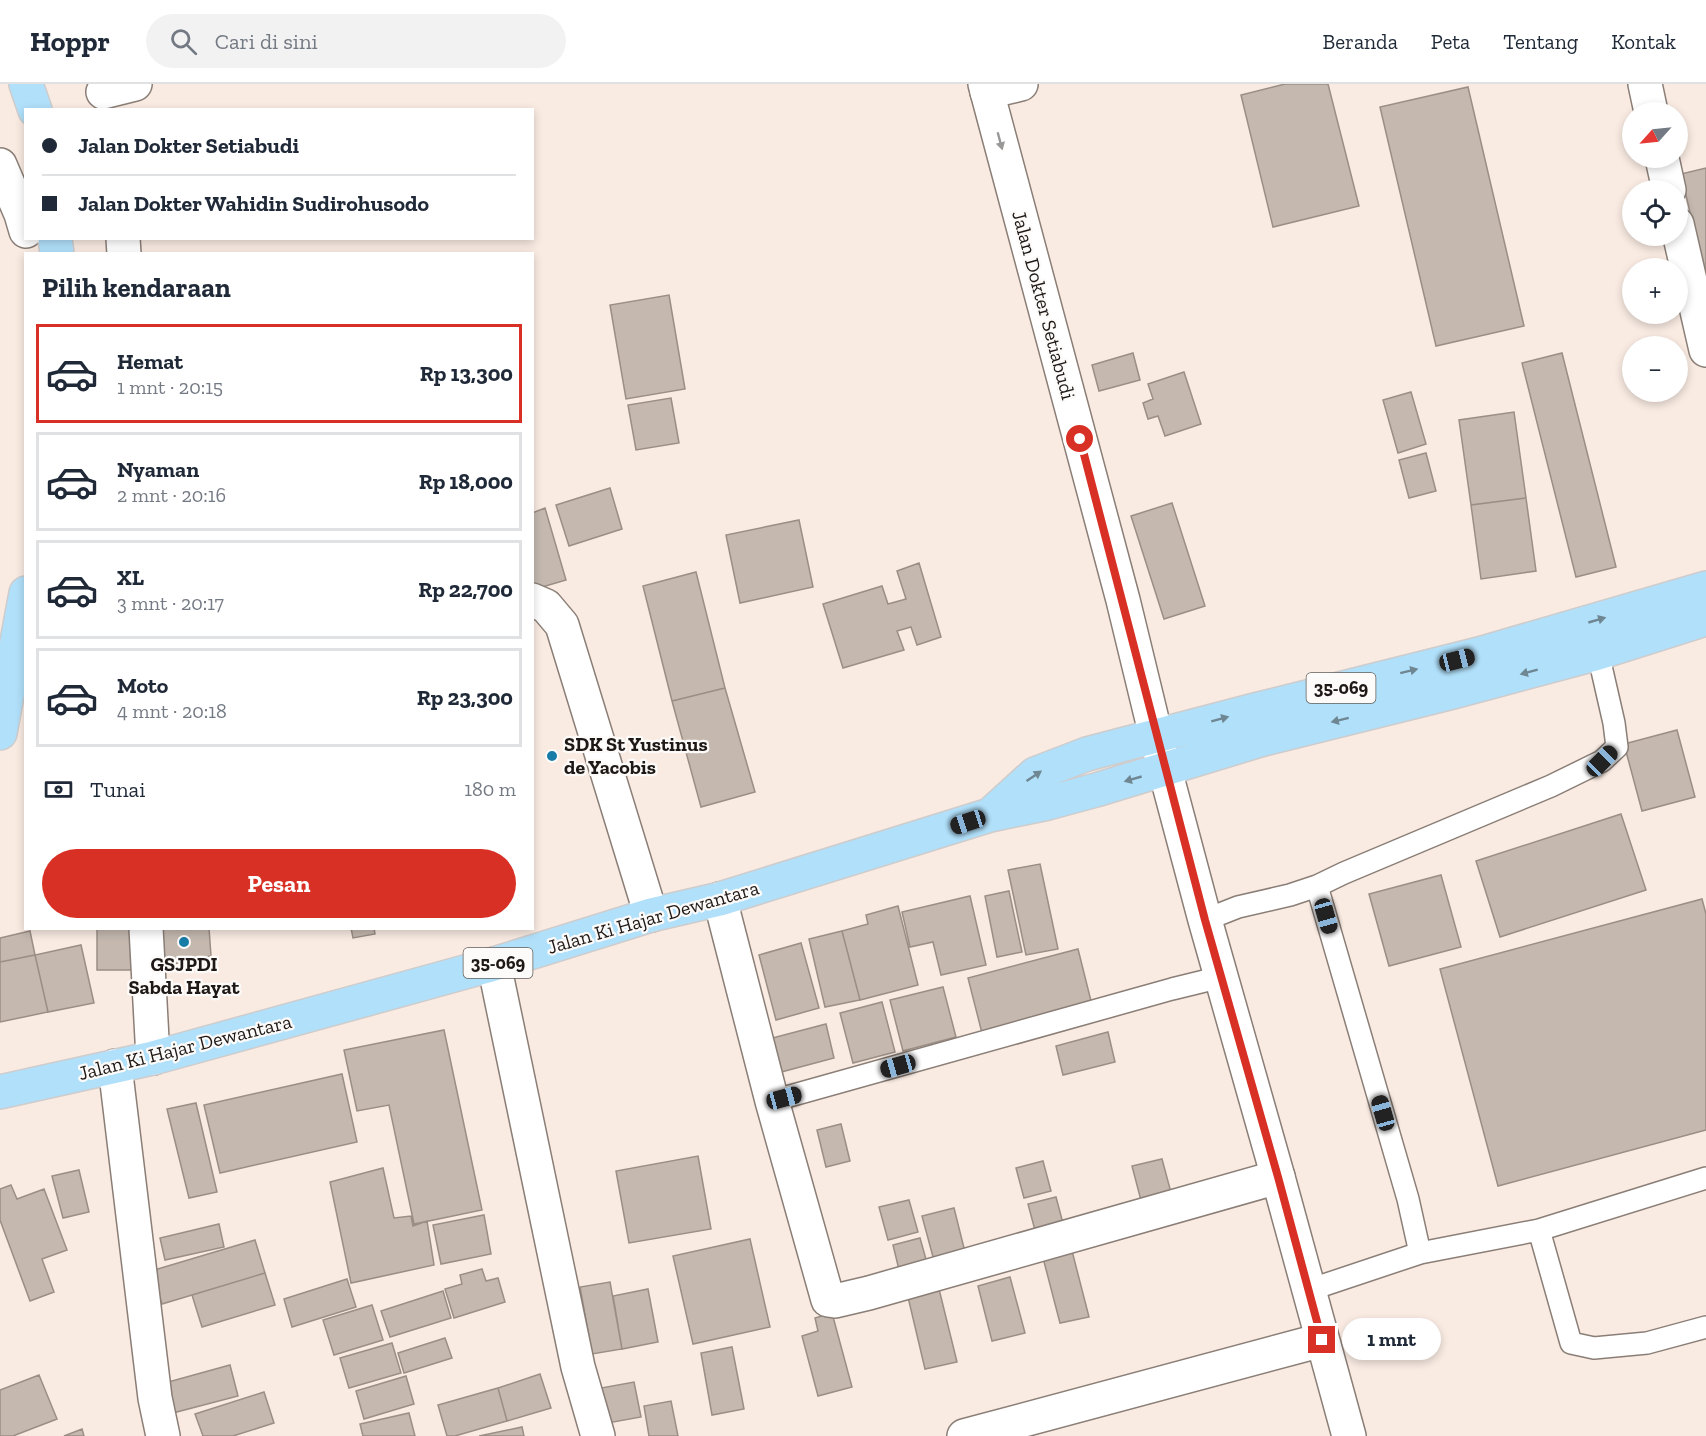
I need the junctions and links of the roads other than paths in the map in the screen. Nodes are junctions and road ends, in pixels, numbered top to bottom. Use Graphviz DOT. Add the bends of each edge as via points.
graph roads {
  1 [pos="26,84"];
  2 [pos="135,84"];
  3 [pos="1021,84"];
  4 [pos="1645,84"];
  5 [pos="986,88"];
  6 [pos="102,95"];
  7 [pos="1649,102"];
  8 [pos="34,108"];
  9 [pos="0,165"];
  10 [pos="24,224"];
  11 [pos="1682,246"];
  12 [pos="1706,350"];
  13 [pos="1706,588"];
  14 [pos="534,601"];
  15 [pos="24,604"];
  16 [pos="1706,619"];
  17 [pos="1598,652"];
  18 [pos="0,733"];
  19 [pos="1156,736"];
  20 [pos="1166,770"];
  21 [pos="990,814"];
  22 [pos="1317,886"];
  23 [pos="720,899"];
  24 [pos="651,915"];
  25 [pos="1205,920"];
  26 [pos="146,930"];
  27 [pos="494,964"];
  28 [pos="1221,977"];
  29 [pos="153,1058"];
  30 [pos="116,1066"];
  31 [pos="0,1092"];
  32 [pos="772,1101"];
  33 [pos="1278,1177"];
  34 [pos="1706,1178"];
  35 [pos="1539,1230"];
  36 [pos="1420,1253"];
  37 [pos="1309,1290"];
  38 [pos="1706,1328"];
  39 [pos="1322,1340"];
  40 [pos="163,1436"];
  41 [pos="598,1436"];
  42 [pos="964,1436"];
  43 [pos="1349,1436"];
  1 -- 8 [label="main road"];
  2 -- 6 [label="street"];
  3 -- 5 [label="street"];
  4 -- 7 [label="street"];
  5 -- 19 [label="street, Jalan Dokter Setiabudi, one-way"];
  9 -- 10 [label="street"];
  11 -- 12 [label="street"];
  19 -- 13 [label="main road, Jalan Ki Hajar Dewantara / 35-069, one-way" via="1479,654"];
  14 -- 24 [label="street" via="546,606 562,625"];
  15 -- 18 [label="main road"];
  16 -- 17 [label="main road, Jalan Ki Hajar Dewantara / 35-069"];
  17 -- 20 [label="main road, Jalan Ki Hajar Dewantara / 35-069, one-way" via="1260,740"];
  17 -- 22 [label="lane" via="1617,747 1602,761"];
  19 -- 20 [label="street, Jalan Dokter Setiabudi"];
  21 -- 19 [label="main road, Jalan Ki Hajar Dewantara / 35-069, one-way" via="1035,774 1087,754"];
  20 -- 21 [label="main road, Jalan Ki Hajar Dewantara / 35-069, one-way" via="1048,803"];
  20 -- 25 [label="street, Jalan Dokter Setiabudi"];
  21 -- 23 [label="main road, Jalan Ki Hajar Dewantara / 35-069"];
  22 -- 25 [label="lane"];
  22 -- 36 [label="lane" via="1408,1199"];
  23 -- 24 [label="main road, Jalan Ki Hajar Dewantara / 35-069"];
  23 -- 32 [label="street"];
  24 -- 27 [label="main road, Jalan Ki Hajar Dewantara / 35-069"];
  25 -- 28 [label="street, Jalan Dokter Setiabudi"];
  26 -- 29 [label="street"];
  27 -- 29 [label="main road, Jalan Ki Hajar Dewantara / 35-069"];
  27 -- 41 [label="street" via="578,1367"];
  28 -- 32 [label="lane"];
  28 -- 33 [label="street, Jalan Dokter Setiabudi"];
  29 -- 30 [label="main road, Jalan Ki Hajar Dewantara / 35-069"];
  30 -- 31 [label="main road, Jalan Ki Hajar Dewantara / 35-069"];
  30 -- 40 [label="street" via="155,1398"];
  32 -- 33 [label="street" via="830,1301"];
  33 -- 37 [label="street, Jalan Dokter Setiabudi"];
  34 -- 35 [label="lane"];
  35 -- 36 [label="lane"];
  35 -- 38 [label="lane" via="1571,1343 1594,1348 1647,1343"];
  36 -- 37 [label="lane"];
  37 -- 39 [label="street, Jalan Dokter Setiabudi"];
  39 -- 42 [label="street"];
  39 -- 43 [label="street, Jalan Dokter Setiabudi"];
}
